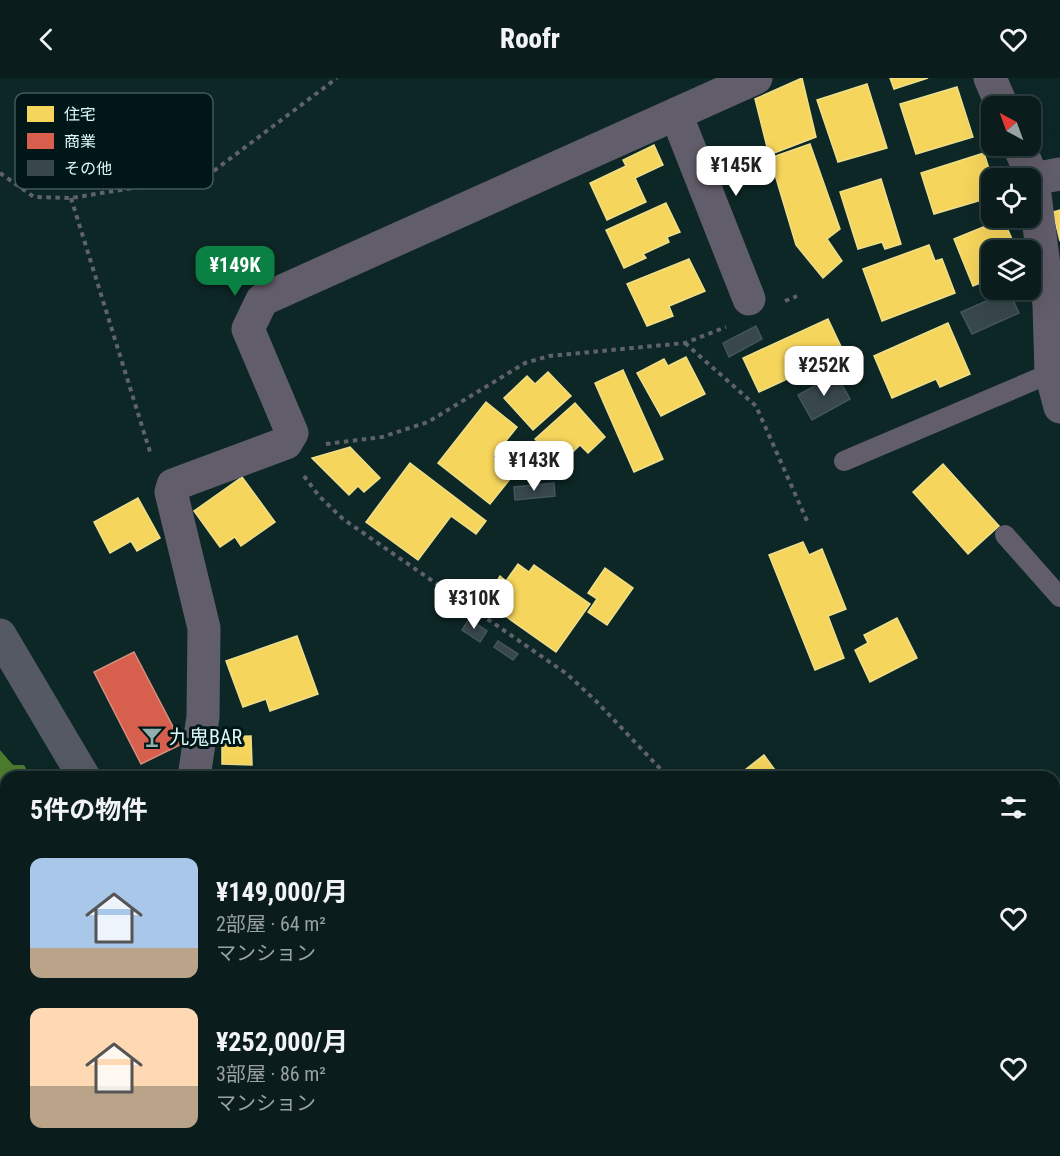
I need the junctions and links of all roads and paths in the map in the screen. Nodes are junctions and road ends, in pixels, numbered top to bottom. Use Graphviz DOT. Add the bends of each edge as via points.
graph roads {
  1 [pos="337,78"];
  2 [pos="756,78"];
  3 [pos="990,78"];
  4 [pos="998,96"];
  5 [pos="676,114"];
  6 [pos="1028,156"];
  7 [pos="213,171"];
  8 [pos="0,173"];
  9 [pos="1047,177"];
  10 [pos="15,184"];
  11 [pos="23,189"];
  12 [pos="126,189"];
  13 [pos="70,198"];
  14 [pos="797,296"];
  15 [pos="763,302"];
  16 [pos="727,327"];
  17 [pos="685,343"];
  18 [pos="1051,373"];
  19 [pos="1060,407"];
  20 [pos="325,444"];
  21 [pos="844,461"];
  22 [pos="300,469"];
  23 [pos="172,488"];
  24 [pos="808,523"];
  25 [pos="1005,535"];
  26 [pos="1060,597"];
  27 [pos="0,635"];
  28 [pos="80,771"];
  29 [pos="195,771"];
  30 [pos="662,771"];
  1 -- 7 [label="path"];
  2 -- 5 [label="street"];
  3 -- 4 [label="street"];
  5 -- 15 [label="street"];
  5 -- 23 [label="street" via="262,300 248,329 292,433 286,443"];
  6 -- 9 [label="street"];
  8 -- 10 [label="path"];
  9 -- 18 [label="street"];
  11 -- 13 [label="path" via="34,197"];
  12 -- 13 [label="path"];
  13 -- 23 [label="path" via="157,475"];
  14 -- 15 [label="path"];
  16 -- 17 [label="path"];
  17 -- 20 [label="path" via="549,356 525,363 428,422 382,437"];
  17 -- 24 [label="path" via="756,406"];
  18 -- 19 [label="street"];
  18 -- 21 [label="lane"];
  22 -- 30 [label="path" via="319,496 343,519 567,674"];
  23 -- 29 [label="street" via="204,628 203,717"];
  25 -- 26 [label="lane"];
  27 -- 28 [label="highway"];
}
